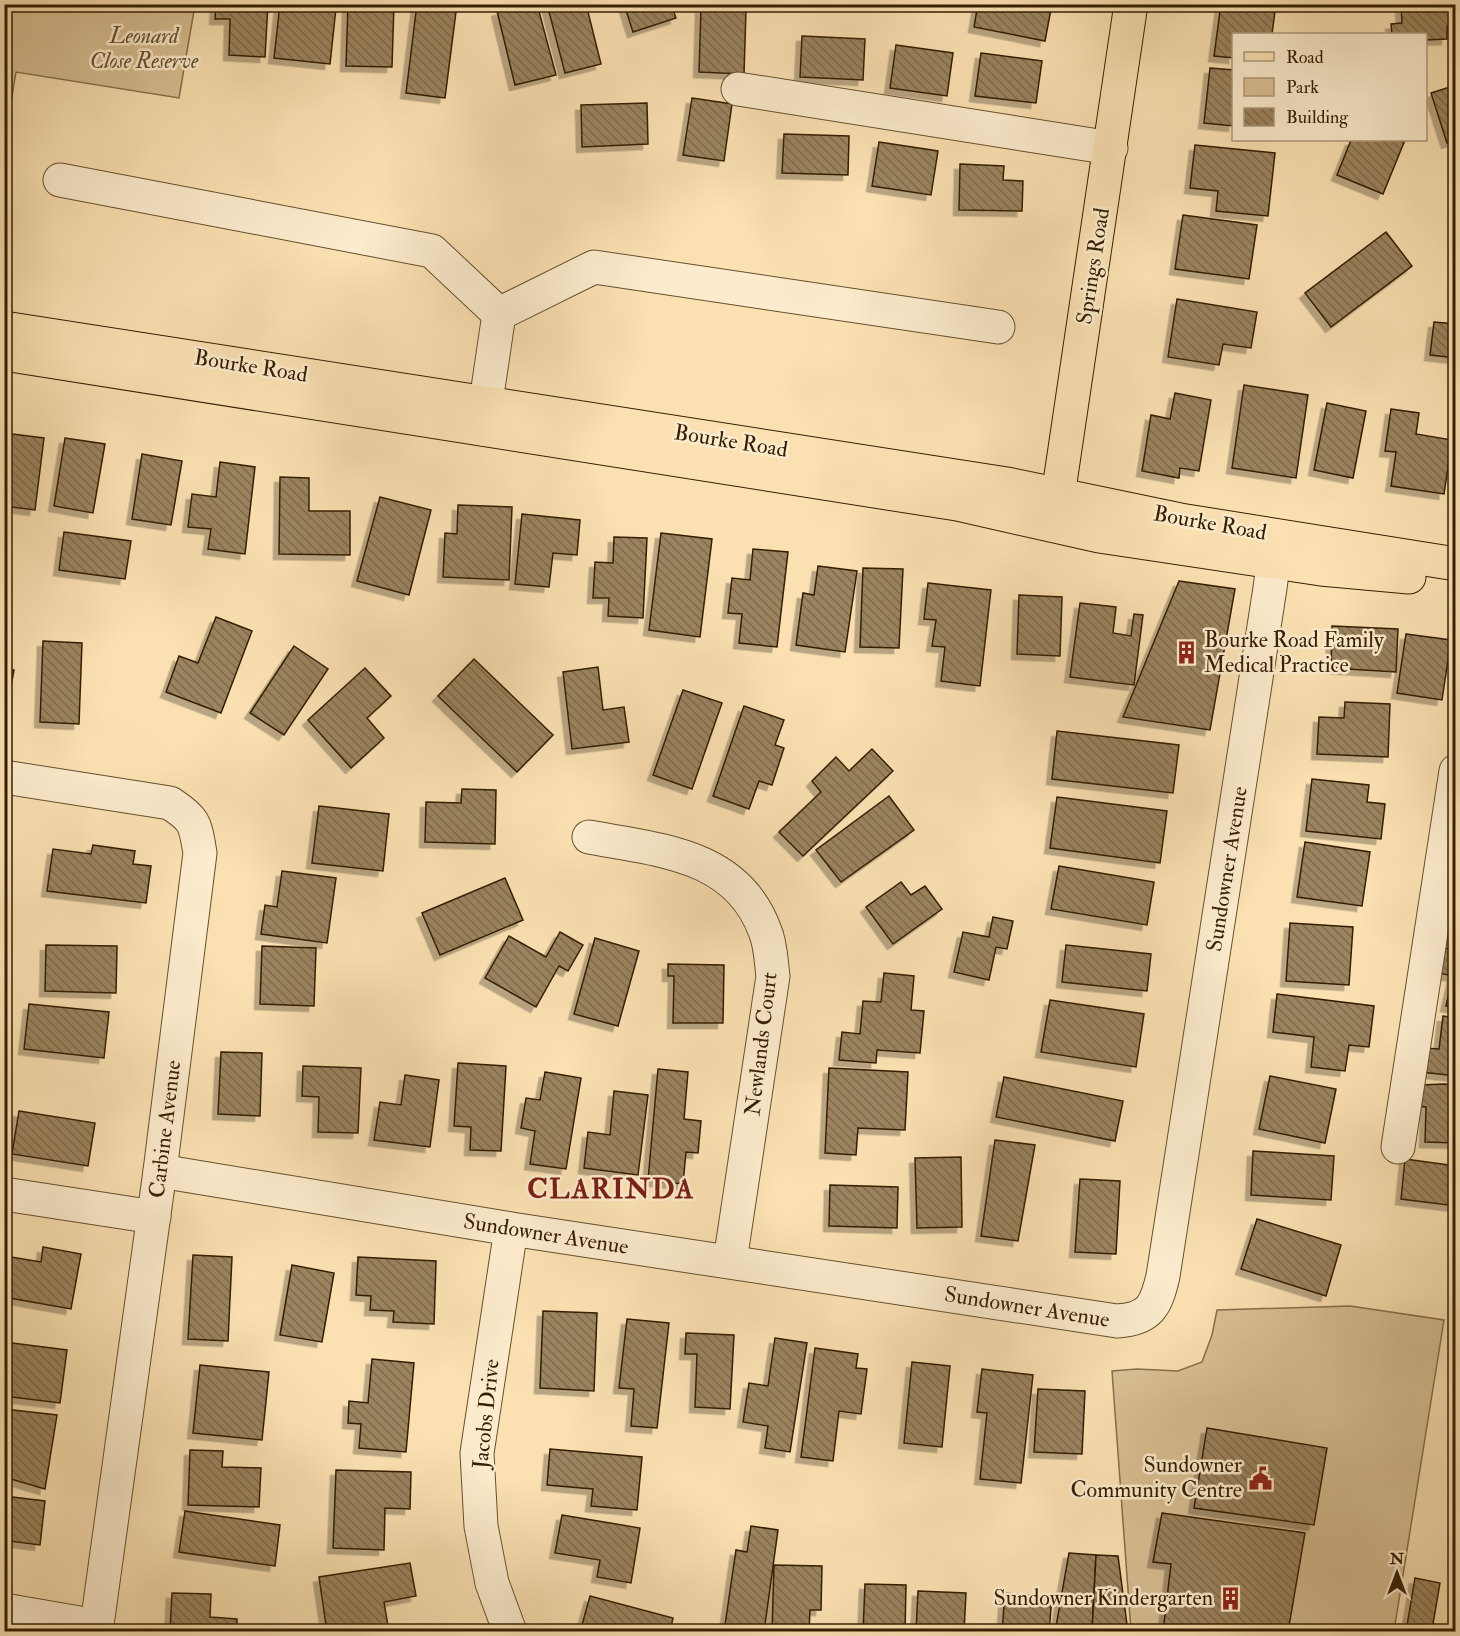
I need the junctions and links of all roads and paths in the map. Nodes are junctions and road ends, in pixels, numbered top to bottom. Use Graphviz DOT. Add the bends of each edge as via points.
graph roads {
  1 [pos="1131,4"];
  2 [pos="738,89"];
  3 [pos="1111,148"];
  4 [pos="60,180"];
  5 [pos="500,314"];
  6 [pos="998,327"];
  7 [pos="4,328"];
  8 [pos="4,354"];
  9 [pos="484,416"];
  10 [pos="1058,494"];
  11 [pos="1054,526"];
  12 [pos="1275,549"];
  13 [pos="1455,564"];
  14 [pos="1455,583"];
  15 [pos="1455,771"];
  16 [pos="4,777"];
  17 [pos="589,837"];
  18 [pos="1398,1147"];
  19 [pos="160,1172"];
  20 [pos="4,1194"];
  21 [pos="154,1217"];
  22 [pos="511,1229"];
  23 [pos="730,1261"];
  24 [pos="4,1610"];
  25 [pos="97,1629"];
  26 [pos="510,1632"];
  1 -- 3 [label="main road, Springs Road"];
  2 -- 3 [label="street"];
  3 -- 10 [label="main road, Springs Road"];
  4 -- 5 [label="street" via="432,251"];
  5 -- 6 [label="street" via="594,267"];
  5 -- 9 [label="street"];
  7 -- 9 [label="main road, Bourke Road"];
  8 -- 9 [label="main road, Bourke Road"];
  9 -- 10 [label="main road, Bourke Road" via="1008,484"];
  9 -- 11 [label="main road, Bourke Road" via="957,504"];
  10 -- 11 [label="main road, Springs Road"];
  10 -- 12 [label="main road, Bourke Road" via="1180,520"];
  11 -- 12 [label="main road, Bourke Road" via="1099,536"];
  12 -- 13 [label="main road, Bourke Road"];
  12 -- 14 [label="main road, Bourke Road"];
  12 -- 23 [label="street, Sundowner Avenue" via="1163,1276 1156,1301 1140,1317 1117,1321"];
  15 -- 18 [label="street"];
  16 -- 19 [label="street, Carbine Avenue" via="170,803 195,826 200,853"];
  17 -- 23 [label="street, Newlands Court" via="680,854 721,873 750,900 766,932 773,976"];
  19 -- 21 [label="street, Carbine Avenue"];
  19 -- 22 [label="street, Sundowner Avenue"];
  20 -- 21 [label="street"];
  21 -- 25 [label="street, Carbine Avenue"];
  22 -- 23 [label="street, Sundowner Avenue"];
  22 -- 26 [label="street, Jacobs Drive" via="477,1453 481,1526 492,1582"];
  24 -- 25 [label="street"];
}
